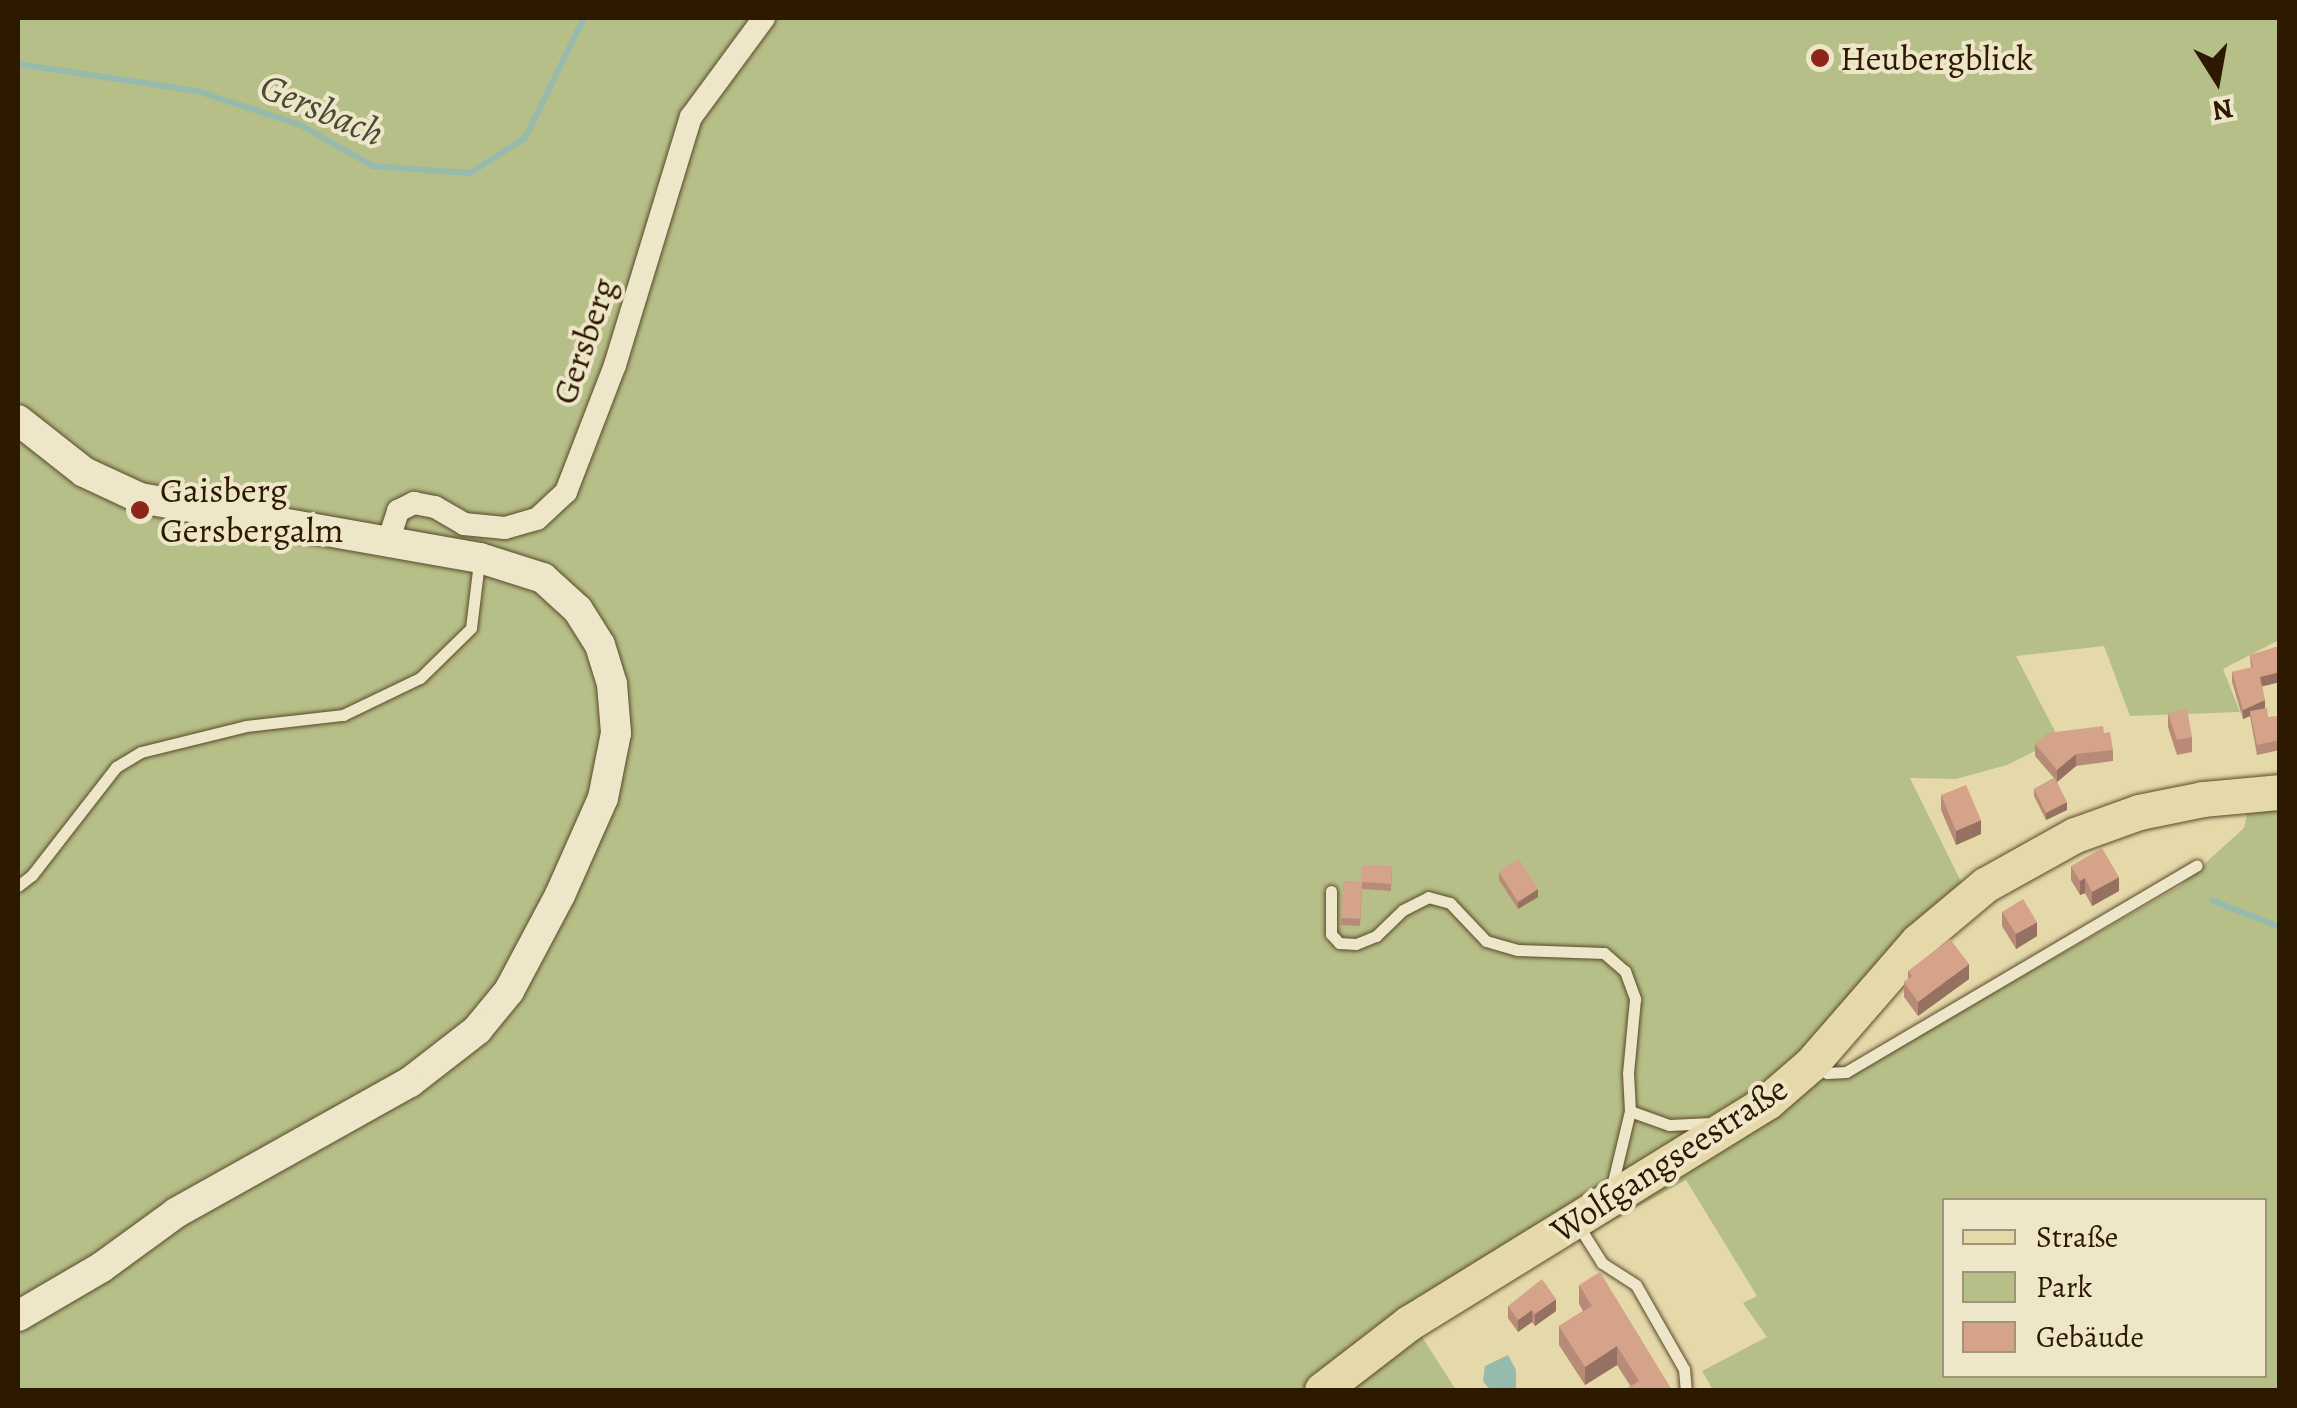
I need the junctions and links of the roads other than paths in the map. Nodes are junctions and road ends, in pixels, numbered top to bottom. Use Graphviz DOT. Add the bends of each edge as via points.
graph roads {
  1 [pos="764,18"];
  2 [pos="18,420"];
  3 [pos="388,542"];
  4 [pos="480,558"];
  5 [pos="2280,792"];
  6 [pos="2197,865"];
  7 [pos="18,886"];
  8 [pos="1330,890"];
  9 [pos="1811,1064"];
  10 [pos="1630,1111"];
  11 [pos="1722,1132"];
  12 [pos="1614,1199"];
  13 [pos="1575,1221"];
  14 [pos="18,1316"];
  15 [pos="1322,1390"];
  16 [pos="1686,1390"];
  1 -- 3 [label="street, Gersberg" via="691,116 615,365 566,492 536,519 505,528 456,522 414,502 398,511"];
  2 -- 3 [label="main road" via="84,472 140,498"];
  3 -- 4 [label="main road"];
  4 -- 7 [label="lane" via="471,628 420,678 343,715 232,729 141,752 116,767"];
  4 -- 14 [label="main road" via="543,578 569,600 593,632 612,684 616,733 610,774 560,896 509,991 450,1054 176,1213"];
  5 -- 9 [label="main road, Wolfgangseestraße" via="2140,812 2075,835 1985,885 1917,942"];
  6 -- 9 [label="lane" via="1846,1072 1827,1073"];
  8 -- 10 [label="lane" via="1330,934 1339,943 1376,936 1402,910 1428,898 1450,903 1486,941 1518,950 1604,953 1625,971 1635,999"];
  9 -- 11 [label="main road, Wolfgangseestraße"];
  10 -- 11 [label="lane" via="1668,1124 1713,1123"];
  10 -- 12 [label="lane" via="1609,1186"];
  11 -- 12 [label="main road, Wolfgangseestraße"];
  12 -- 13 [label="main road, Wolfgangseestraße"];
  13 -- 15 [label="main road, Wolfgangseestraße" via="1409,1323"];
  13 -- 16 [label="lane" via="1602,1263 1636,1285 1684,1369"];
}
